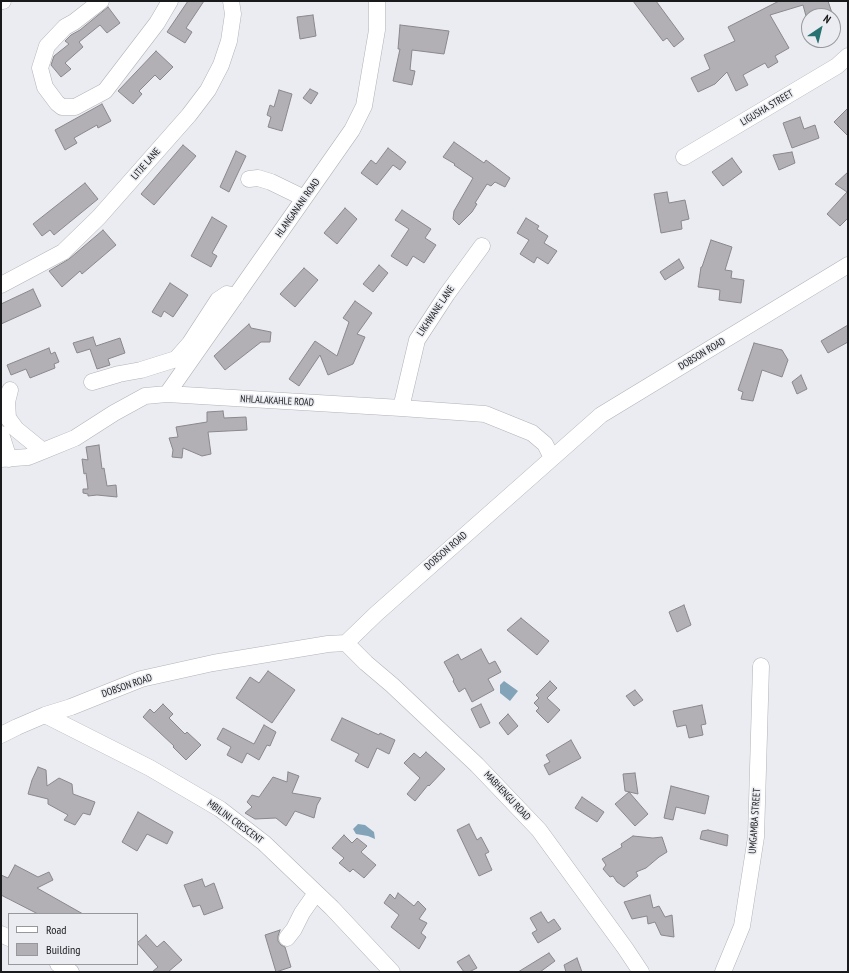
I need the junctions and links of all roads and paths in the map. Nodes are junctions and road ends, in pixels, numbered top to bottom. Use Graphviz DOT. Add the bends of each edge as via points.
graph roads {
  1 [pos="101,1"];
  2 [pos="170,1"];
  3 [pos="231,1"];
  4 [pos="377,1"];
  5 [pos="848,56"];
  6 [pos="684,157"];
  7 [pos="250,179"];
  8 [pos="304,198"];
  9 [pos="482,246"];
  10 [pos="848,265"];
  11 [pos="1,285"];
  12 [pos="236,296"];
  13 [pos="92,382"];
  14 [pos="10,390"];
  15 [pos="167,394"];
  16 [pos="401,408"];
  17 [pos="1,434"];
  18 [pos="43,451"];
  19 [pos="552,458"];
  20 [pos="5,459"];
  21 [pos="346,643"];
  22 [pos="761,666"];
  23 [pos="46,715"];
  24 [pos="1,735"];
  25 [pos="316,893"];
  26 [pos="287,938"];
  27 [pos="60,965"];
  28 [pos="71,972"];
  29 [pos="392,972"];
  30 [pos="641,972"];
  31 [pos="723,972"];
  1 -- 2 [label="street" via="65,27 47,46 40,68 45,88 62,107 75,107 105,91"];
  3 -- 11 [label="street, LITJE LANE" via="233,14 221,65 208,90 189,115 99,217 63,252"];
  4 -- 8 [label="street, HLANGANANI ROAD" via="377,30 364,106 352,130"];
  5 -- 6 [label="street, LIGUSHA STREET" via="837,66"];
  7 -- 8 [label="street" via="258,178 271,182"];
  8 -- 12 [label="street, HLANGANANI ROAD"];
  9 -- 16 [label="street, LIKHWANE LANE" via="416,340"];
  10 -- 19 [label="street, DOBSON ROAD" via="601,415"];
  12 -- 13 [label="street" via="227,294 218,300 190,343 176,359"];
  12 -- 15 [label="street, HLANGANANI ROAD"];
  14 -- 18 [label="street" via="7,402 8,418 16,429"];
  15 -- 16 [label="street, NHLALAKAHLE ROAD"];
  15 -- 18 [label="street, NHLALAKAHLE ROAD" via="145,396 75,438"];
  16 -- 19 [label="street, NHLALAKAHLE ROAD" via="486,414 532,433 545,444"];
  17 -- 20 [label="street"];
  18 -- 20 [label="street, NHLALAKAHLE ROAD" via="28,457"];
  19 -- 21 [label="street, DOBSON ROAD"];
  21 -- 23 [label="street, DOBSON ROAD" via="213,663 141,679"];
  21 -- 30 [label="street, MABHENGU ROAD" via="477,764 539,830"];
  22 -- 31 [label="street, UMGAMBA STREET" via="756,837 742,926"];
  23 -- 24 [label="street, DOBSON ROAD"];
  23 -- 25 [label="street, MBILINI CRESCENT" via="150,768 220,809 264,843"];
  25 -- 26 [label="street"];
  25 -- 29 [label="street, MBILINI CRESCENT"];
  27 -- 28 [label="street"];
}
